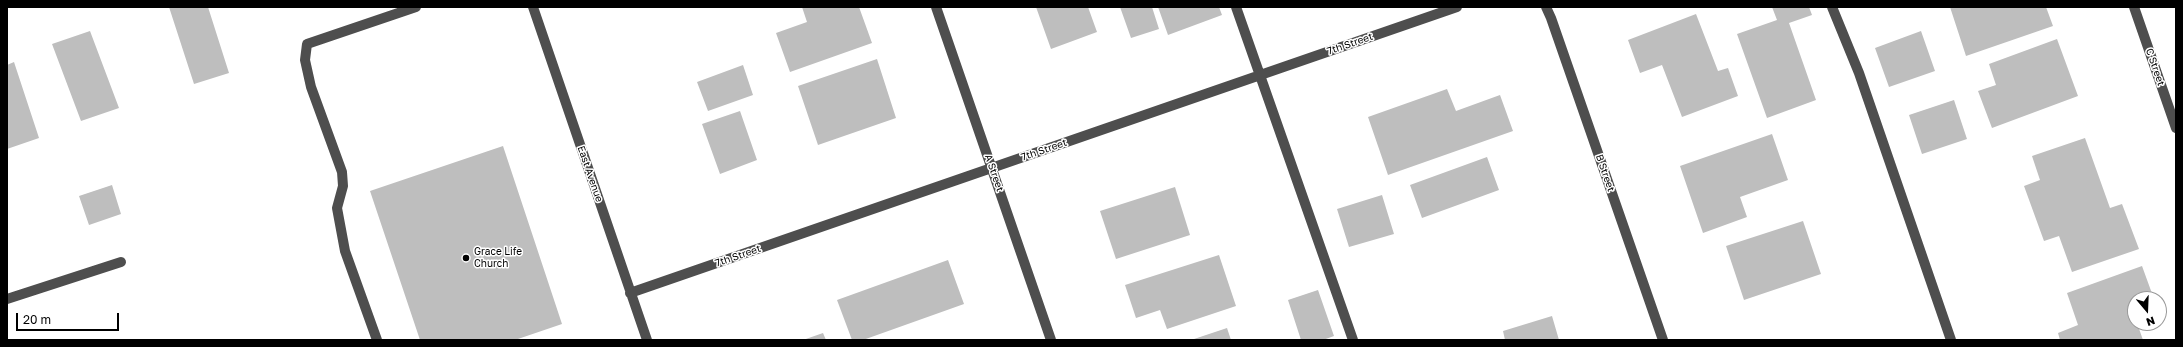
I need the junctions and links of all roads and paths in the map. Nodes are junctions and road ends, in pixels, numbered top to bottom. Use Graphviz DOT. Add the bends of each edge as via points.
graph roads {
  1 [pos="416,7"];
  2 [pos="533,7"];
  3 [pos="936,7"];
  4 [pos="1236,7"];
  5 [pos="1457,7"];
  6 [pos="1546,7"];
  7 [pos="1832,7"];
  8 [pos="2134,7"];
  9 [pos="1260,75"];
  10 [pos="2176,128"];
  11 [pos="992,168"];
  12 [pos="121,262"];
  13 [pos="630,293"];
  14 [pos="7,299"];
  15 [pos="377,340"];
  16 [pos="647,340"];
  17 [pos="1051,340"];
  18 [pos="1353,340"];
  19 [pos="1663,340"];
  20 [pos="1951,340"];
  1 -- 15 [label="street" via="307,44 305,60 311,87 342,172 344,186 337,208 345,251"];
  2 -- 13 [label="street, East Avenue"];
  3 -- 11 [label="street, A Street"];
  4 -- 9 [label="street"];
  5 -- 9 [label="street, 7th Street"];
  6 -- 19 [label="street, B Street"];
  7 -- 20 [label="street" via="1859,73"];
  8 -- 10 [label="street, C Street"];
  9 -- 11 [label="street, 7th Street"];
  9 -- 18 [label="street"];
  11 -- 13 [label="street, 7th Street"];
  11 -- 17 [label="street, A Street"];
  12 -- 14 [label="street"];
  13 -- 16 [label="street, East Avenue"];
}
